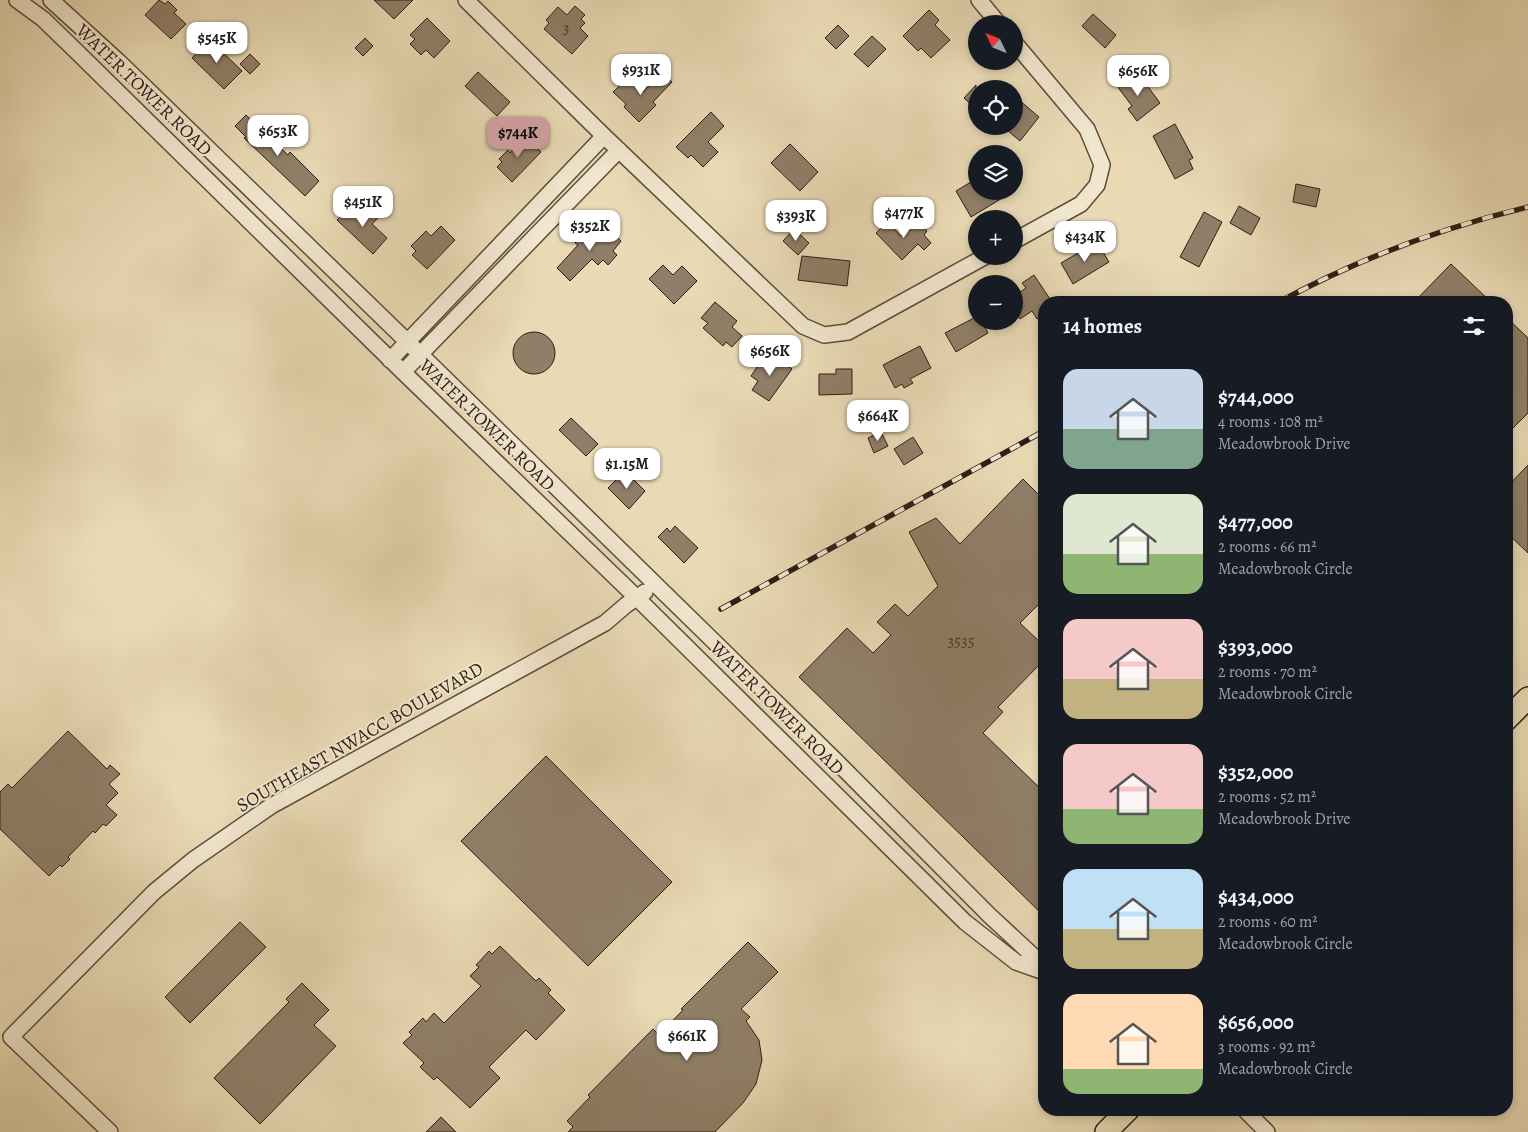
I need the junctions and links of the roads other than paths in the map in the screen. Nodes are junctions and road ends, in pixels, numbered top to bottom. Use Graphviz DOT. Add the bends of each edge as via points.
graph roads {
  1 [pos="17,0"];
  2 [pos="51,0"];
  3 [pos="64,0"];
  4 [pos="466,0"];
  5 [pos="979,0"];
  6 [pos="992,15"];
  7 [pos="91,35"];
  8 [pos="1023,53"];
  9 [pos="604,136"];
  10 [pos="618,150"];
  11 [pos="1023,236"];
  12 [pos="970,265"];
  13 [pos="407,342"];
  14 [pos="421,355"];
  15 [pos="390,360"];
  16 [pos="403,372"];
  17 [pos="655,585"];
  18 [pos="637,598"];
  19 [pos="1528,698"];
  20 [pos="1513,713"];
  21 [pos="1038,960"];
  22 [pos="1038,970"];
  23 [pos="1122,1116"];
  24 [pos="1251,1116"];
  25 [pos="110,1132"];
  26 [pos="1106,1132"];
  27 [pos="1267,1132"];
  1 -- 15 [label="street, WATER TOWER ROAD" via="72,47"];
  2 -- 7 [label="street, WATER TOWER ROAD"];
  3 -- 7 [label="street"];
  4 -- 9 [label="street"];
  5 -- 6 [label="street"];
  7 -- 13 [label="street, WATER TOWER ROAD"];
  8 -- 11 [label="street" via="1087,129 1102,165 1097,185 1081,204"];
  9 -- 10 [label="street"];
  9 -- 13 [label="street"];
  10 -- 12 [label="street" via="803,326 824,335 848,332"];
  10 -- 14 [label="street"];
  13 -- 14 [label="street, WATER TOWER ROAD"];
  13 -- 15 [label="street"];
  14 -- 16 [label="street"];
  14 -- 17 [label="street, WATER TOWER ROAD"];
  15 -- 16 [label="street, WATER TOWER ROAD"];
  16 -- 18 [label="street, WATER TOWER ROAD"];
  17 -- 18 [label="street, SOUTHEAST NWACC BOULEVARD"];
  17 -- 21 [label="street, WATER TOWER ROAD"];
  18 -- 22 [label="street, WATER TOWER ROAD" via="965,922 1016,962"];
  18 -- 25 [label="street, SOUTHEAST NWACC BOULEVARD" via="599,626 271,806 193,860 154,892 11,1037"];
  19 -- 20 [label="highway"];
  23 -- 26 [label="highway"];
  24 -- 27 [label="street"];
}
